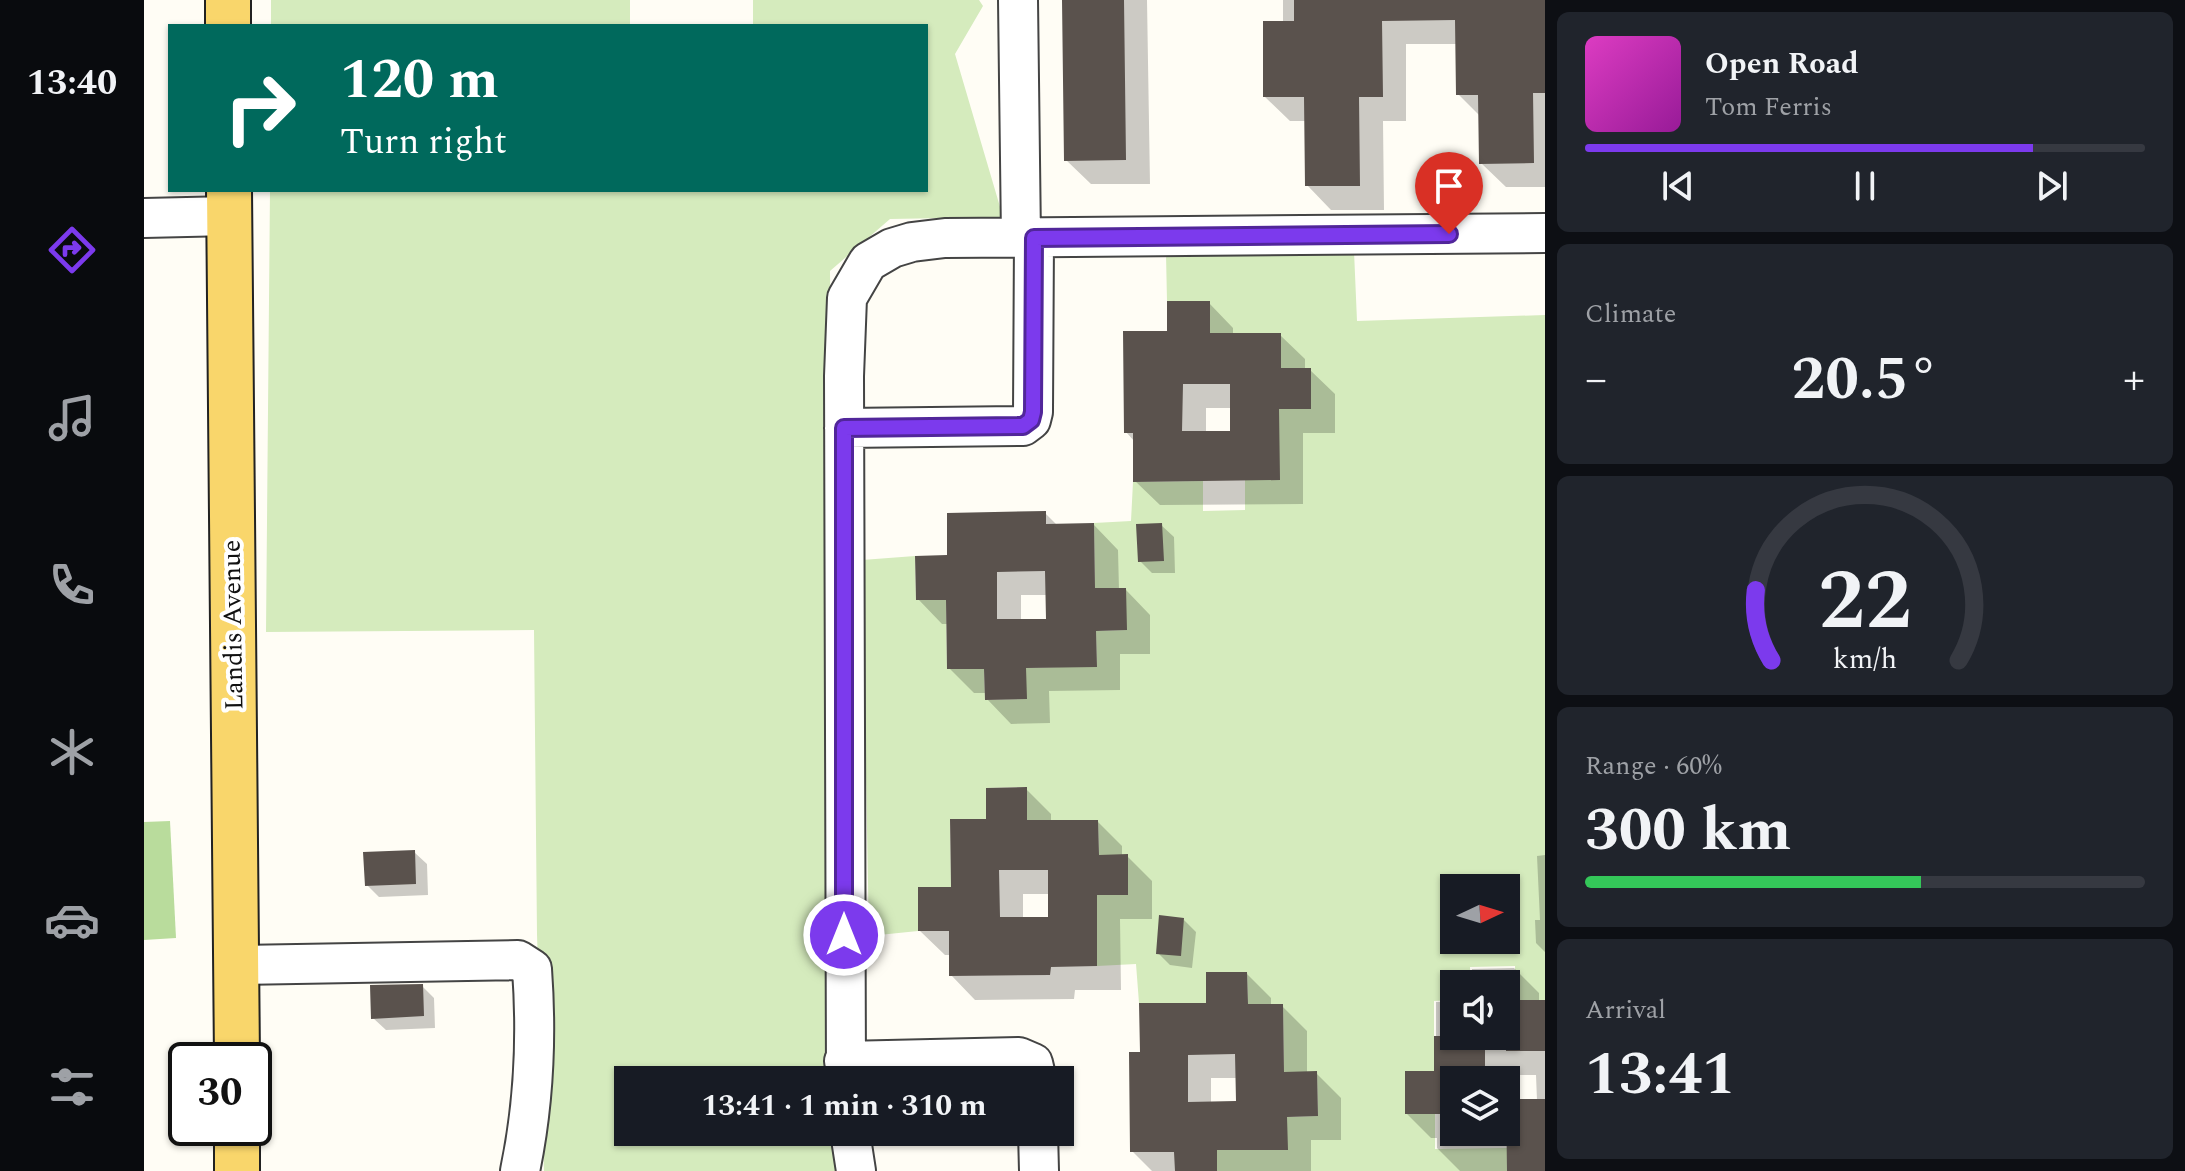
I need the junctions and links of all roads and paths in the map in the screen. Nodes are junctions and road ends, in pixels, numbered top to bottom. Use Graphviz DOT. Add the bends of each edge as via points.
graph roads {
  1 [pos="228,0"];
  2 [pos="1018,0"];
  3 [pos="228,24"];
  4 [pos="230,203"];
  5 [pos="144,218"];
  6 [pos="1545,233"];
  7 [pos="1028,238"];
  8 [pos="844,428"];
  9 [pos="236,965"];
  10 [pos="237,1042"];
  11 [pos="845,1066"];
  12 [pos="907,1066"];
  13 [pos="1034,1066"];
  14 [pos="237,1146"];
  15 [pos="852,1146"];
  16 [pos="1038,1146"];
  17 [pos="237,1171"];
  18 [pos="520,1171"];
  19 [pos="856,1171"];
  20 [pos="1039,1171"];
  1 -- 3 [label="main road"];
  2 -- 7 [label="street"];
  4 -- 5 [label="street"];
  4 -- 9 [label="main road, Landis Avenue"];
  6 -- 7 [label="street"];
  7 -- 8 [label="street" via="912,242 868,262 847,298"];
  7 -- 8 [label="street" via="1031,420 1023,426"];
  8 -- 11 [label="street"];
  9 -- 10 [label="main road, Landis Avenue"];
  9 -- 18 [label="street" via="518,960 532,969 535,1070"];
  12 -- 13 [label="street" via="1019,1057"];
  14 -- 17 [label="main road"];
  15 -- 19 [label="street"];
  16 -- 20 [label="street"];
}
